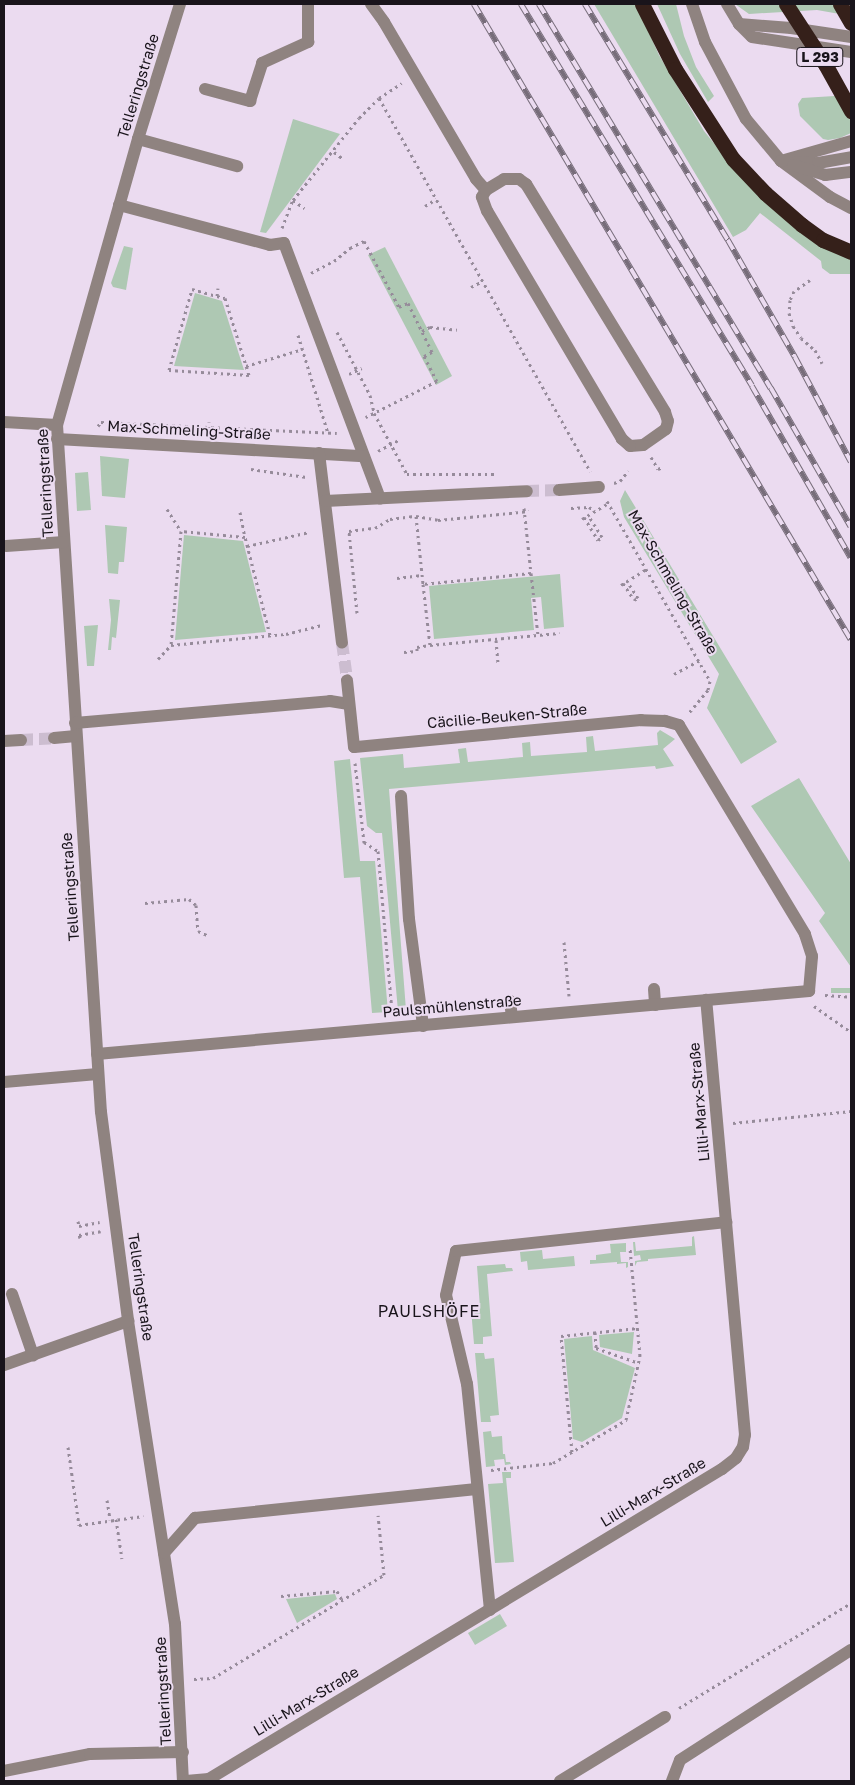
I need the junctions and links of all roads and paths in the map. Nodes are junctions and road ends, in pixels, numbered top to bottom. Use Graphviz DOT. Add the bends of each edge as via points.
graph roads {
  1 [pos="180,4"];
  2 [pos="308,4"];
  3 [pos="371,4"];
  4 [pos="642,4"];
  5 [pos="692,4"];
  6 [pos="727,4"];
  7 [pos="786,4"];
  8 [pos="840,4"];
  9 [pos="851,23"];
  10 [pos="739,24"];
  11 [pos="851,37"];
  12 [pos="851,52"];
  13 [pos="415,74"];
  14 [pos="204,89"];
  15 [pos="379,98"];
  16 [pos="851,111"];
  17 [pos="138,139"];
  18 [pos="851,141"];
  19 [pos="334,152"];
  20 [pos="851,157"];
  21 [pos="342,158"];
  22 [pos="781,161"];
  23 [pos="237,166"];
  24 [pos="851,172"];
  25 [pos="486,190"];
  26 [pos="436,199"];
  27 [pos="293,200"];
  28 [pos="119,205"];
  29 [pos="425,206"];
  30 [pos="304,208"];
  31 [pos="851,208"];
  32 [pos="284,243"];
  33 [pos="851,252"];
  34 [pos="311,273"];
  35 [pos="810,280"];
  36 [pos="483,281"];
  37 [pos="471,287"];
  38 [pos="218,288"];
  39 [pos="216,296"];
  40 [pos="311,316"];
  41 [pos="296,326"];
  42 [pos="458,330"];
  43 [pos="422,331"];
  44 [pos="303,348"];
  45 [pos="822,363"];
  46 [pos="246,366"];
  47 [pos="374,412"];
  48 [pos="4,422"];
  49 [pos="57,425"];
  50 [pos="353,429"];
  51 [pos="328,433"];
  52 [pos="58,439"];
  53 [pos="399,440"];
  54 [pos="87,441"];
  55 [pos="391,444"];
  56 [pos="319,454"];
  57 [pos="364,456"];
  58 [pos="628,471"];
  59 [pos="498,474"];
  60 [pos="599,487"];
  61 [pos="559,490"];
  62 [pos="525,491"];
  63 [pos="380,499"];
  64 [pos="325,501"];
  65 [pos="608,503"];
  66 [pos="566,508"];
  67 [pos="167,509"];
  68 [pos="526,511"];
  69 [pos="595,511"];
  70 [pos="240,512"];
  71 [pos="588,515"];
  72 [pos="416,516"];
  73 [pos="180,531"];
  74 [pos="309,532"];
  75 [pos="245,537"];
  76 [pos="64,542"];
  77 [pos="6,546"];
  78 [pos="247,546"];
  79 [pos="647,570"];
  80 [pos="531,574"];
  81 [pos="422,575"];
  82 [pos="397,578"];
  83 [pos="628,581"];
  84 [pos="423,584"];
  85 [pos="339,621"];
  86 [pos="560,633"];
  87 [pos="270,635"];
  88 [pos="538,635"];
  89 [pos="496,640"];
  90 [pos="342,642"];
  91 [pos="171,644"];
  92 [pos="430,646"];
  93 [pos="404,652"];
  94 [pos="158,658"];
  95 [pos="700,660"];
  96 [pos="498,664"];
  97 [pos="674,674"];
  98 [pos="346,680"];
  99 [pos="350,704"];
  100 [pos="75,723"];
  101 [pos="679,725"];
  102 [pos="76,736"];
  103 [pos="54,738"];
  104 [pos="21,740"];
  105 [pos="4,741"];
  106 [pos="354,747"];
  107 [pos="401,796"];
  108 [pos="145,903"];
  109 [pos="209,936"];
  110 [pos="564,942"];
  111 [pos="654,989"];
  112 [pos="809,991"];
  113 [pos="851,997"];
  114 [pos="510,1000"];
  115 [pos="706,1000"];
  116 [pos="655,1005"];
  117 [pos="570,1012"];
  118 [pos="512,1017"];
  119 [pos="423,1026"];
  120 [pos="393,1028"];
  121 [pos="851,1032"];
  122 [pos="97,1054"];
  123 [pos="98,1074"];
  124 [pos="4,1082"];
  125 [pos="851,1111"];
  126 [pos="717,1124"];
  127 [pos="78,1221"];
  128 [pos="726,1222"];
  129 [pos="116,1224"];
  130 [pos="628,1233"];
  131 [pos="80,1238"];
  132 [pos="12,1294"];
  133 [pos="128,1320"];
  134 [pos="638,1328"];
  135 [pos="594,1332"];
  136 [pos="33,1355"];
  137 [pos="639,1363"];
  138 [pos="4,1365"];
  139 [pos="68,1447"];
  140 [pos="572,1452"];
  141 [pos="476,1471"];
  142 [pos="477,1489"];
  143 [pos="377,1499"];
  144 [pos="107,1500"];
  145 [pos="158,1512"];
  146 [pos="116,1519"];
  147 [pos="110,1520"];
  148 [pos="164,1553"];
  149 [pos="122,1559"];
  150 [pos="281,1596"];
  151 [pos="342,1600"];
  152 [pos="851,1603"];
  153 [pos="490,1610"];
  154 [pos="851,1650"];
  155 [pos="178,1679"];
  156 [pos="665,1716"];
  157 [pos="183,1752"];
  158 [pos="4,1770"];
  159 [pos="185,1781"];
  160 [pos="560,1781"];
  161 [pos="672,1781"];
  1 -- 17 [label="street, Telleringstraße"];
  2 -- 14 [label="street" via="308,42 262,63 250,102"];
  3 -- 13 [label="street"];
  4 -- 33 [label="highway" via="675,69 733,159 802,225 824,240"];
  5 -- 22 [label="street" via="724,82 746,119"];
  6 -- 10 [label="street"];
  7 -- 16 [label="highway, L 293, bridge"];
  8 -- 9 [label="highway, bridge"];
  10 -- 11 [label="street"];
  10 -- 12 [label="street" via="752,37"];
  13 -- 15 [label="path"];
  13 -- 25 [label="street" via="476,179"];
  15 -- 19 [label="path" via="359,118"];
  15 -- 26 [label="path, Max-Schmeling-Straße"];
  17 -- 23 [label="street"];
  17 -- 28 [label="street, Telleringstraße"];
  18 -- 22 [label="street"];
  19 -- 21 [label="path"];
  19 -- 27 [label="path"];
  20 -- 22 [label="street" via="818,163"];
  22 -- 24 [label="street" via="825,175"];
  22 -- 31 [label="street" via="830,197"];
  25 -- 25 [label="street" via="482,197 487,211 622,438 630,446 640,446 663,432 668,424 665,412 526,184 518,179 504,179"];
  26 -- 29 [label="path"];
  26 -- 36 [label="path, Max-Schmeling-Straße"];
  27 -- 30 [label="path"];
  27 -- 32 [label="path" via="282,225"];
  28 -- 32 [label="street" via="270,245"];
  28 -- 49 [label="street, Telleringstraße"];
  32 -- 40 [label="street"];
  34 -- 43 [label="path" via="364,241 398,307 408,303"];
  35 -- 45 [label="path" via="794,292 789,313 792,326 800,338 815,350"];
  36 -- 37 [label="path"];
  36 -- 60 [label="path, Max-Schmeling-Straße"];
  38 -- 39 [label="path"];
  39 -- 46 [label="path" via="225,298"];
  39 -- 46 [label="path" via="192,289 169,370 249,374"];
  40 -- 47 [label="path" via="336,329 370,395"];
  40 -- 50 [label="street"];
  41 -- 44 [label="path"];
  42 -- 43 [label="path" via="430,327"];
  43 -- 47 [label="path" via="432,352 424,356 436,381"];
  44 -- 46 [label="path"];
  44 -- 51 [label="path"];
  47 -- 50 [label="path"];
  47 -- 55 [label="path"];
  48 -- 49 [label="street"];
  49 -- 52 [label="street, Telleringstraße"];
  50 -- 51 [label="path"];
  50 -- 57 [label="street"];
  51 -- 54 [label="path" via="101,422"];
  52 -- 54 [label="street, Max-Schmeling-Straße"];
  52 -- 76 [label="street, Telleringstraße"];
  53 -- 55 [label="path"];
  54 -- 56 [label="street, Max-Schmeling-Straße"];
  55 -- 57 [label="path"];
  55 -- 59 [label="path" via="406,474"];
  56 -- 57 [label="street, Max-Schmeling-Straße"];
  56 -- 64 [label="street"];
  57 -- 63 [label="street"];
  58 -- 60 [label="path" via="620,481"];
  60 -- 61 [label="street"];
  60 -- 65 [label="path, Max-Schmeling-Straße"];
  62 -- 63 [label="street"];
  62 -- 68 [label="path"];
  63 -- 64 [label="street"];
  64 -- 85 [label="street"];
  65 -- 69 [label="path"];
  65 -- 79 [label="path, Max-Schmeling-Straße"];
  66 -- 69 [label="path"];
  67 -- 73 [label="path"];
  68 -- 72 [label="path" via="438,520"];
  68 -- 80 [label="path"];
  69 -- 71 [label="path"];
  70 -- 75 [label="path"];
  71 -- 71 [label="path" via="582,518 598,540 602,538"];
  72 -- 81 [label="path"];
  72 -- 85 [label="path" via="390,519 375,528 349,531 358,619"];
  73 -- 75 [label="path"];
  73 -- 91 [label="path"];
  74 -- 78 [label="path"];
  75 -- 78 [label="path"];
  76 -- 77 [label="street"];
  76 -- 100 [label="street, Telleringstraße"];
  78 -- 87 [label="path"];
  79 -- 83 [label="path"];
  79 -- 95 [label="path, Max-Schmeling-Straße"];
  80 -- 84 [label="path"];
  80 -- 88 [label="path"];
  81 -- 82 [label="path"];
  81 -- 84 [label="path"];
  83 -- 83 [label="path" via="638,598 634,600 622,584"];
  84 -- 92 [label="path"];
  85 -- 87 [label="path"];
  85 -- 90 [label="street"];
  86 -- 88 [label="path"];
  87 -- 91 [label="path"];
  88 -- 89 [label="path"];
  89 -- 92 [label="path"];
  89 -- 96 [label="path"];
  91 -- 94 [label="path"];
  92 -- 93 [label="path"];
  95 -- 97 [label="path"];
  95 -- 101 [label="path, Max-Schmeling-Straße" via="710,681 708,690"];
  98 -- 99 [label="street"];
  99 -- 100 [label="street" via="330,700"];
  99 -- 106 [label="street"];
  100 -- 102 [label="street, Telleringstraße"];
  101 -- 106 [label="street, Cäcilie-Beuken-Straße" via="641,720"];
  101 -- 112 [label="street" via="805,934 812,956"];
  102 -- 103 [label="street"];
  102 -- 122 [label="street, Telleringstraße"];
  104 -- 105 [label="street"];
  106 -- 120 [label="path" via="364,842 378,851"];
  107 -- 119 [label="street" via="409,919"];
  108 -- 109 [label="path" via="189,899 196,905 198,930"];
  110 -- 117 [label="path"];
  111 -- 116 [label="street"];
  112 -- 113 [label="path" via="830,997"];
  112 -- 115 [label="street, Paulsmühlenstraße"];
  112 -- 121 [label="path" via="810,1003"];
  114 -- 118 [label="street"];
  115 -- 116 [label="street, Paulsmühlenstraße"];
  115 -- 126 [label="street, Lilli-Marx-Straße"];
  116 -- 117 [label="street, Paulsmühlenstraße"];
  117 -- 118 [label="street, Paulsmühlenstraße"];
  118 -- 119 [label="street, Paulsmühlenstraße"];
  119 -- 120 [label="street, Paulsmühlenstraße"];
  120 -- 122 [label="street, Paulsmühlenstraße"];
  122 -- 123 [label="street, Telleringstraße"];
  123 -- 124 [label="street"];
  123 -- 129 [label="street, Telleringstraße"];
  125 -- 126 [label="path"];
  126 -- 128 [label="street, Lilli-Marx-Straße"];
  127 -- 129 [label="path" via="79,1226"];
  128 -- 130 [label="street"];
  128 -- 153 [label="street, Lilli-Marx-Straße" via="746,1435 740,1452 722,1469"];
  129 -- 131 [label="path" via="79,1234"];
  129 -- 133 [label="street, Telleringstraße"];
  130 -- 134 [label="path"];
  130 -- 141 [label="street" via="456,1251 446,1294 467,1384"];
  132 -- 136 [label="street"];
  133 -- 136 [label="street"];
  133 -- 145 [label="street, Telleringstraße"];
  134 -- 135 [label="path"];
  134 -- 137 [label="path"];
  135 -- 137 [label="path" via="596,1348"];
  135 -- 140 [label="path" via="562,1336"];
  136 -- 138 [label="street"];
  137 -- 140 [label="path" via="626,1420"];
  139 -- 147 [label="path" via="79,1525"];
  140 -- 141 [label="path" via="553,1464"];
  141 -- 142 [label="street"];
  142 -- 143 [label="street"];
  142 -- 153 [label="street"];
  143 -- 148 [label="street" via="195,1518"];
  143 -- 151 [label="path" via="384,1575"];
  144 -- 147 [label="path"];
  145 -- 146 [label="path"];
  145 -- 148 [label="street, Telleringstraße"];
  146 -- 147 [label="path"];
  146 -- 149 [label="path"];
  148 -- 155 [label="street, Telleringstraße" via="175,1624"];
  150 -- 151 [label="path" via="337,1591"];
  151 -- 155 [label="path" via="213,1678"];
  152 -- 156 [label="path"];
  153 -- 159 [label="street, Lilli-Marx-Straße" via="209,1779"];
  154 -- 161 [label="street" via="680,1760"];
  155 -- 157 [label="street, Telleringstraße"];
  156 -- 160 [label="street"];
  157 -- 158 [label="street" via="90,1754"];
  157 -- 159 [label="street, Telleringstraße"];
}
